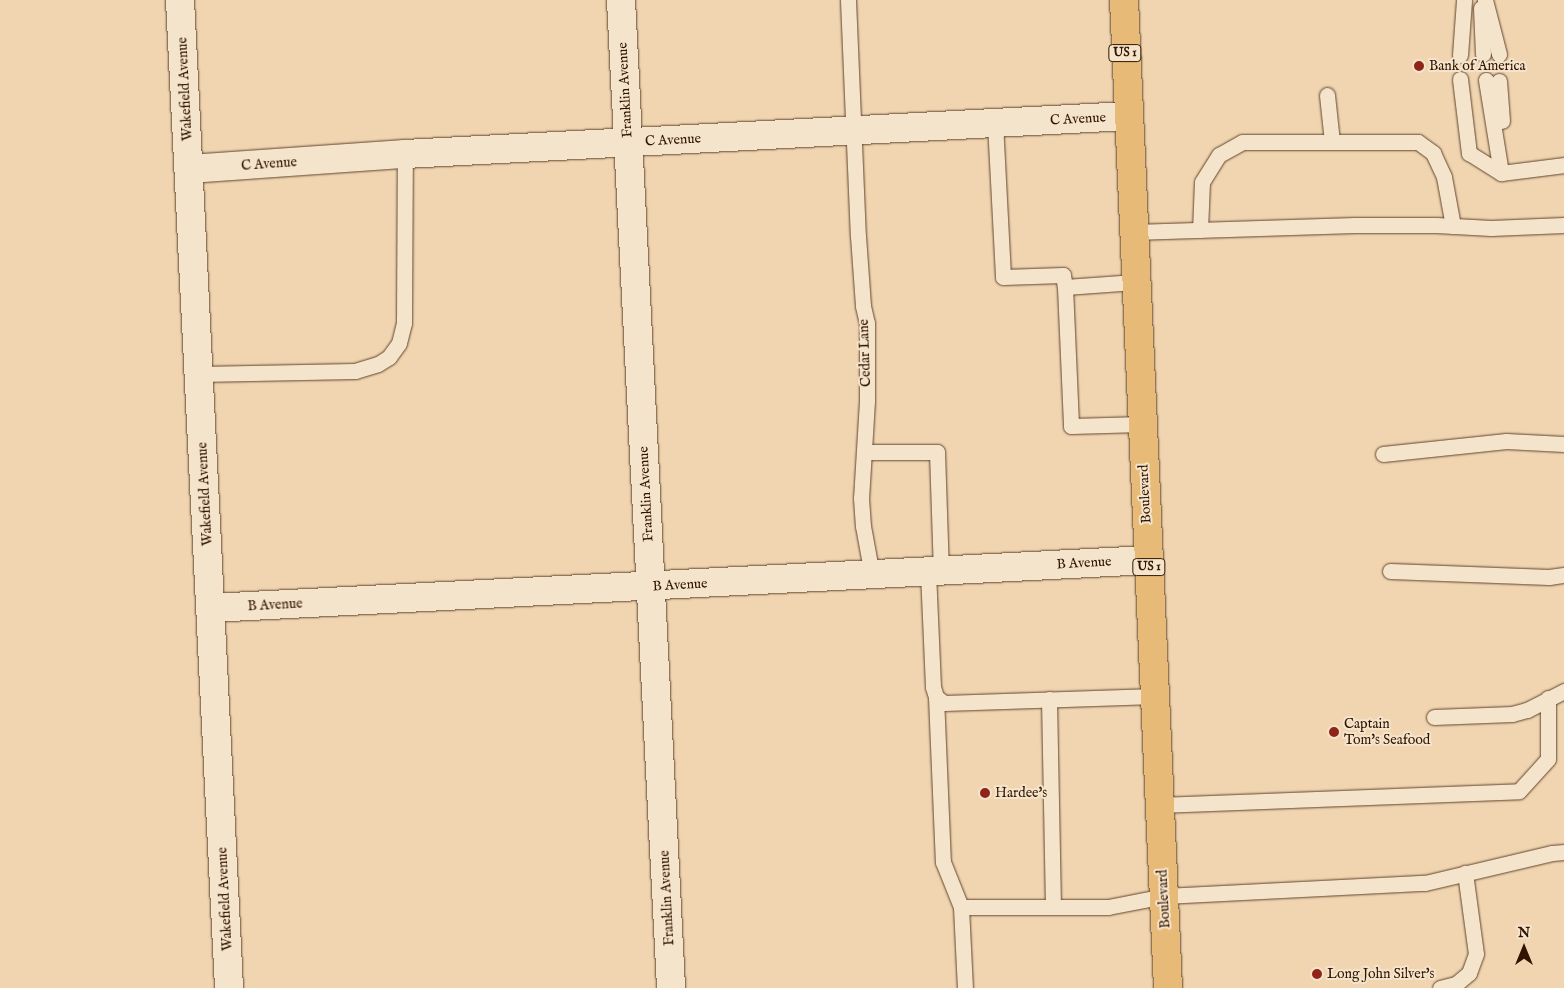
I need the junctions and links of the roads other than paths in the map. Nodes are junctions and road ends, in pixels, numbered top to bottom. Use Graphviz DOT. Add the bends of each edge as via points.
graph roads {
  1 [pos="180,0"];
  2 [pos="620,0"];
  3 [pos="848,0"];
  4 [pos="1124,0"];
  5 [pos="1464,0"];
  6 [pos="1480,0"];
  7 [pos="1485,0"];
  8 [pos="1483,54"];
  9 [pos="1499,54"];
  10 [pos="1460,55"];
  11 [pos="1460,79"];
  12 [pos="1493,80"];
  13 [pos="1326,95"];
  14 [pos="1127,116"];
  15 [pos="995,123"];
  16 [pos="854,130"];
  17 [pos="627,142"];
  18 [pos="1332,142"];
  19 [pos="404,154"];
  20 [pos="1564,165"];
  21 [pos="189,169"];
  22 [pos="1504,172"];
  23 [pos="1564,225"];
  24 [pos="1453,226"];
  25 [pos="1200,230"];
  26 [pos="1133,232"];
  27 [pos="1135,282"];
  28 [pos="1065,287"];
  29 [pos="199,374"];
  30 [pos="1142,424"];
  31 [pos="1564,444"];
  32 [pos="864,452"];
  33 [pos="1383,454"];
  34 [pos="1148,560"];
  35 [pos="935,571"];
  36 [pos="1390,571"];
  37 [pos="872,575"];
  38 [pos="1564,575"];
  39 [pos="652,586"];
  40 [pos="210,608"];
  41 [pos="1564,692"];
  42 [pos="1155,696"];
  43 [pos="936,698"];
  44 [pos="1548,698"];
  45 [pos="1049,699"];
  46 [pos="1434,717"];
  47 [pos="1160,805"];
  48 [pos="1564,852"];
  49 [pos="1465,873"];
  50 [pos="1164,896"];
  51 [pos="961,907"];
  52 [pos="1053,907"];
  53 [pos="229,988"];
  54 [pos="671,988"];
  55 [pos="965,988"];
  56 [pos="1168,988"];
  57 [pos="1440,988"];
  1 -- 21 [label="street, Wakefield Avenue"];
  2 -- 17 [label="street, Franklin Avenue"];
  3 -- 16 [label="lane, Cedar Lane"];
  4 -- 14 [label="main road, Boulevard / US 1"];
  5 -- 10 [label="lane"];
  6 -- 8 [label="lane"];
  7 -- 9 [label="lane"];
  11 -- 22 [label="lane" via="1469,153"];
  12 -- 22 [label="lane"];
  13 -- 18 [label="lane"];
  14 -- 15 [label="street, C Avenue"];
  14 -- 26 [label="main road, Boulevard / US 1"];
  15 -- 16 [label="street, C Avenue"];
  15 -- 28 [label="lane" via="1003,277 1063,275"];
  16 -- 17 [label="street, C Avenue"];
  16 -- 32 [label="lane, Cedar Lane" via="858,236 867,323"];
  17 -- 19 [label="street, C Avenue"];
  17 -- 39 [label="street, Franklin Avenue"];
  18 -- 24 [label="lane" via="1418,142 1434,153 1444,177"];
  18 -- 25 [label="lane" via="1242,142 1219,155 1202,182"];
  19 -- 21 [label="street, C Avenue"];
  19 -- 29 [label="lane" via="404,323 399,343 389,357 356,371"];
  20 -- 22 [label="lane"];
  21 -- 29 [label="street, Wakefield Avenue"];
  23 -- 24 [label="lane"];
  24 -- 25 [label="lane"];
  25 -- 26 [label="lane"];
  26 -- 27 [label="main road, Boulevard / US 1"];
  27 -- 28 [label="lane"];
  27 -- 30 [label="main road, Boulevard / US 1"];
  28 -- 30 [label="lane" via="1071,426"];
  29 -- 40 [label="street, Wakefield Avenue"];
  30 -- 34 [label="main road, Boulevard / US 1"];
  31 -- 33 [label="lane" via="1506,441"];
  32 -- 35 [label="lane" via="937,452"];
  32 -- 37 [label="lane, Cedar Lane" via="861,498"];
  34 -- 35 [label="street, B Avenue"];
  34 -- 42 [label="main road, Boulevard / US 1"];
  35 -- 37 [label="street, B Avenue"];
  35 -- 43 [label="lane" via="933,687"];
  36 -- 38 [label="lane"];
  37 -- 39 [label="street, B Avenue"];
  39 -- 40 [label="street, B Avenue"];
  39 -- 54 [label="street, Franklin Avenue"];
  40 -- 53 [label="street, Wakefield Avenue"];
  41 -- 44 [label="lane"];
  42 -- 45 [label="lane"];
  42 -- 47 [label="main road, Boulevard / US 1"];
  43 -- 45 [label="lane" via="944,703"];
  43 -- 51 [label="lane" via="943,862"];
  44 -- 46 [label="lane" via="1512,714"];
  44 -- 47 [label="lane" via="1548,759 1519,791"];
  45 -- 52 [label="lane"];
  47 -- 50 [label="main road, Boulevard / US 1"];
  48 -- 49 [label="lane"];
  49 -- 50 [label="lane" via="1425,883"];
  49 -- 57 [label="lane" via="1476,954 1469,973 1456,984"];
  50 -- 52 [label="lane" via="1108,907"];
  50 -- 56 [label="main road, Boulevard / US 1"];
  51 -- 52 [label="lane"];
  51 -- 55 [label="lane"];
}
